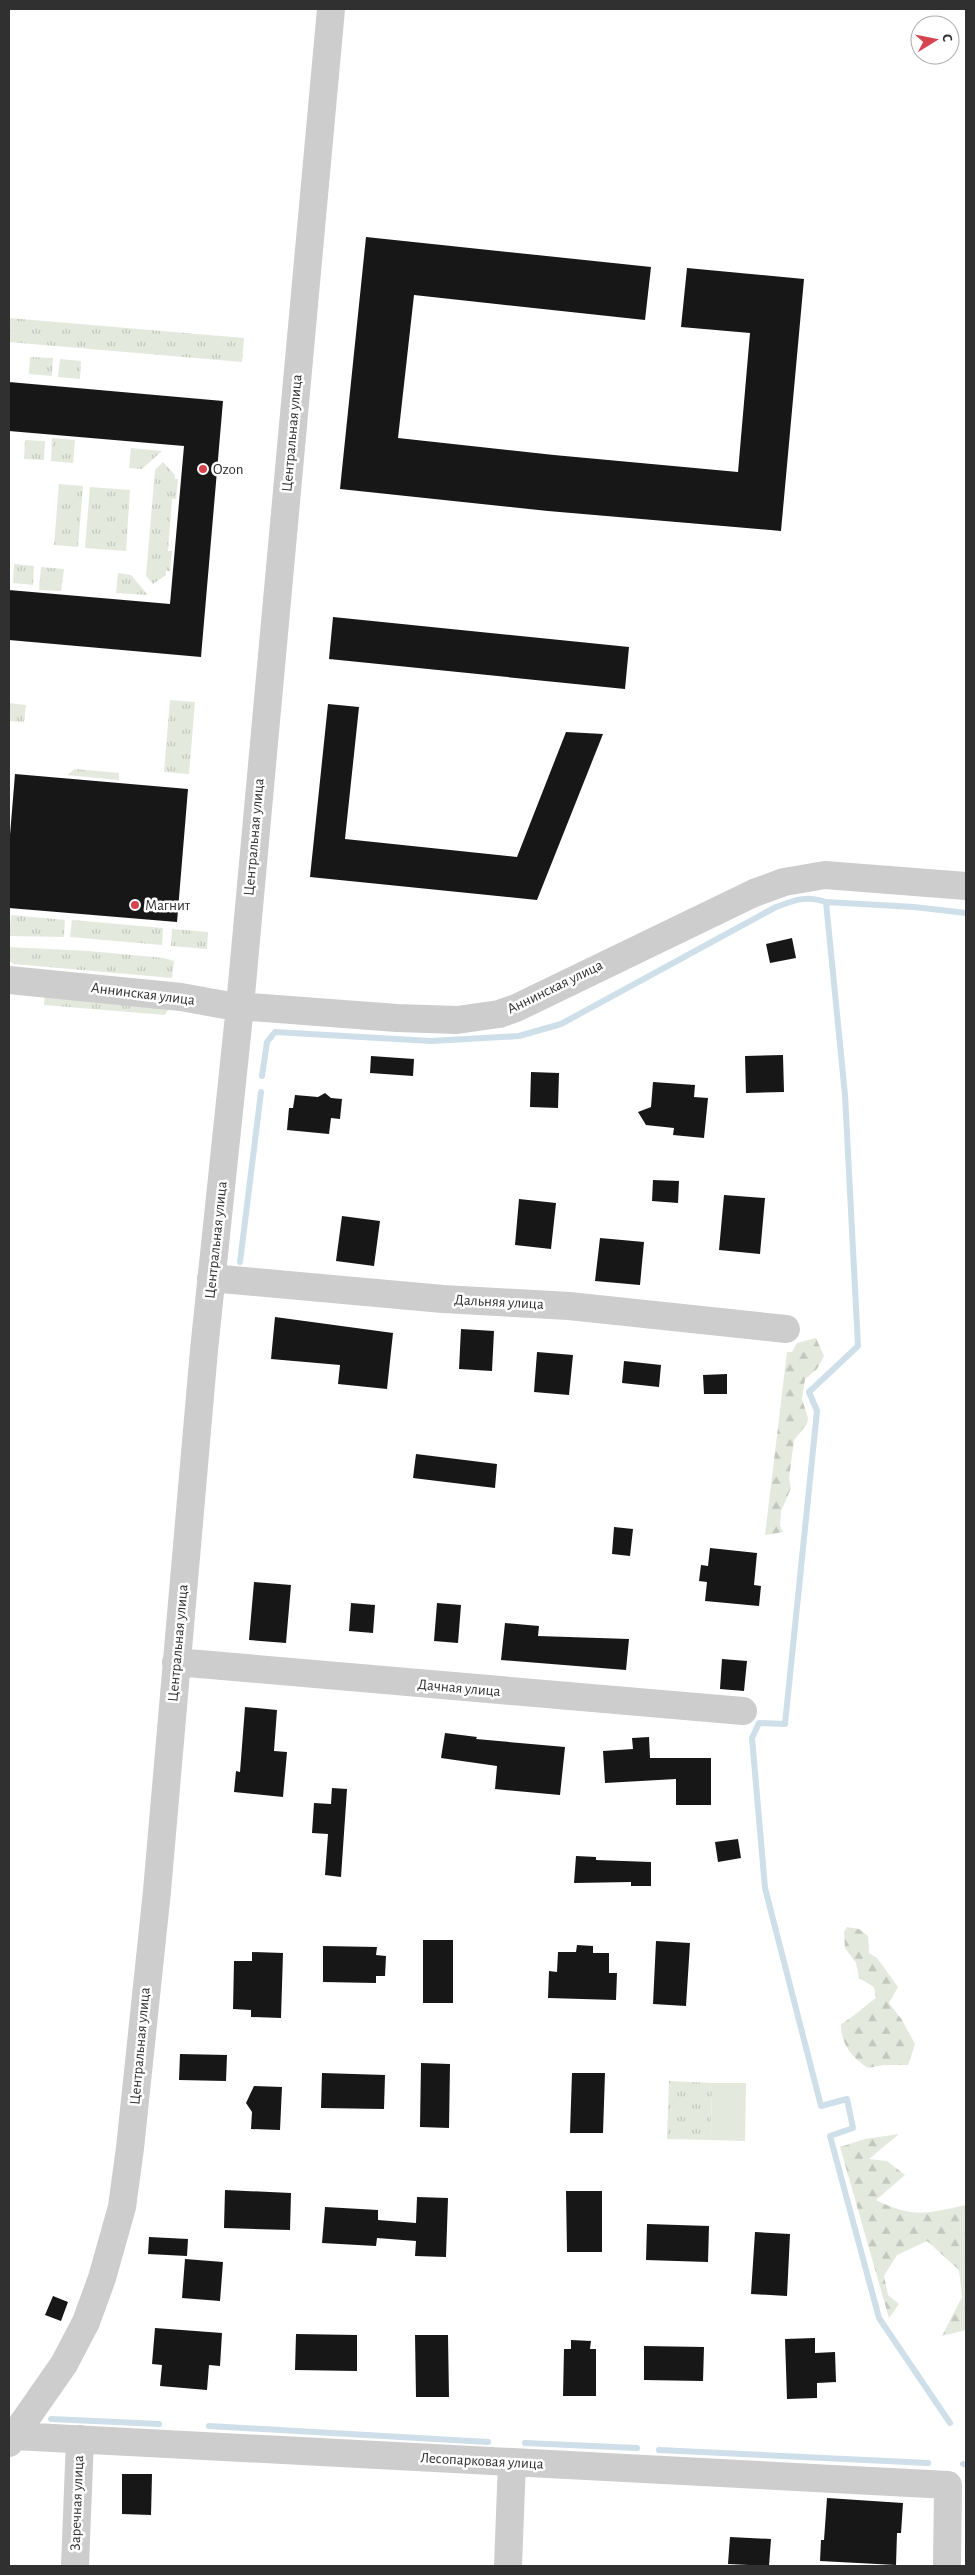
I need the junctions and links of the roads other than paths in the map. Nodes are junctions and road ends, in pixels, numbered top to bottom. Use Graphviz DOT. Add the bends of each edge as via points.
graph roads {
  1 [pos="331,9"];
  2 [pos="966,886"];
  3 [pos="9,980"];
  4 [pos="240,1006"];
  5 [pos="212,1278"];
  6 [pos="786,1329"];
  7 [pos="176,1662"];
  8 [pos="743,1711"];
  9 [pos="12,2440"];
  10 [pos="80,2440"];
  11 [pos="512,2462"];
  12 [pos="75,2566"];
  13 [pos="508,2566"];
  14 [pos="947,2566"];
  1 -- 4 [label="street, Центральная улица"];
  2 -- 4 [label="street, Аннинская улица" via="824,875 784,882 754,893 516,1008 481,1018 397,1018"];
  3 -- 4 [label="street, Аннинская улица"];
  4 -- 5 [label="street, Центральная улица"];
  5 -- 6 [label="street, Дальняя улица" via="443,1299 569,1306"];
  5 -- 7 [label="street, Центральная улица"];
  7 -- 8 [label="street, Дачная улица"];
  7 -- 9 [label="street, Центральная улица" via="134,2118 122,2207 86,2322 64,2364"];
  9 -- 10 [label="street, Лесопарковая улица"];
  10 -- 11 [label="street, Лесопарковая улица"];
  10 -- 12 [label="street, Заречная улица"];
  11 -- 13 [label="street"];
  11 -- 14 [label="street, Лесопарковая улица" via="948,2485"];
}
